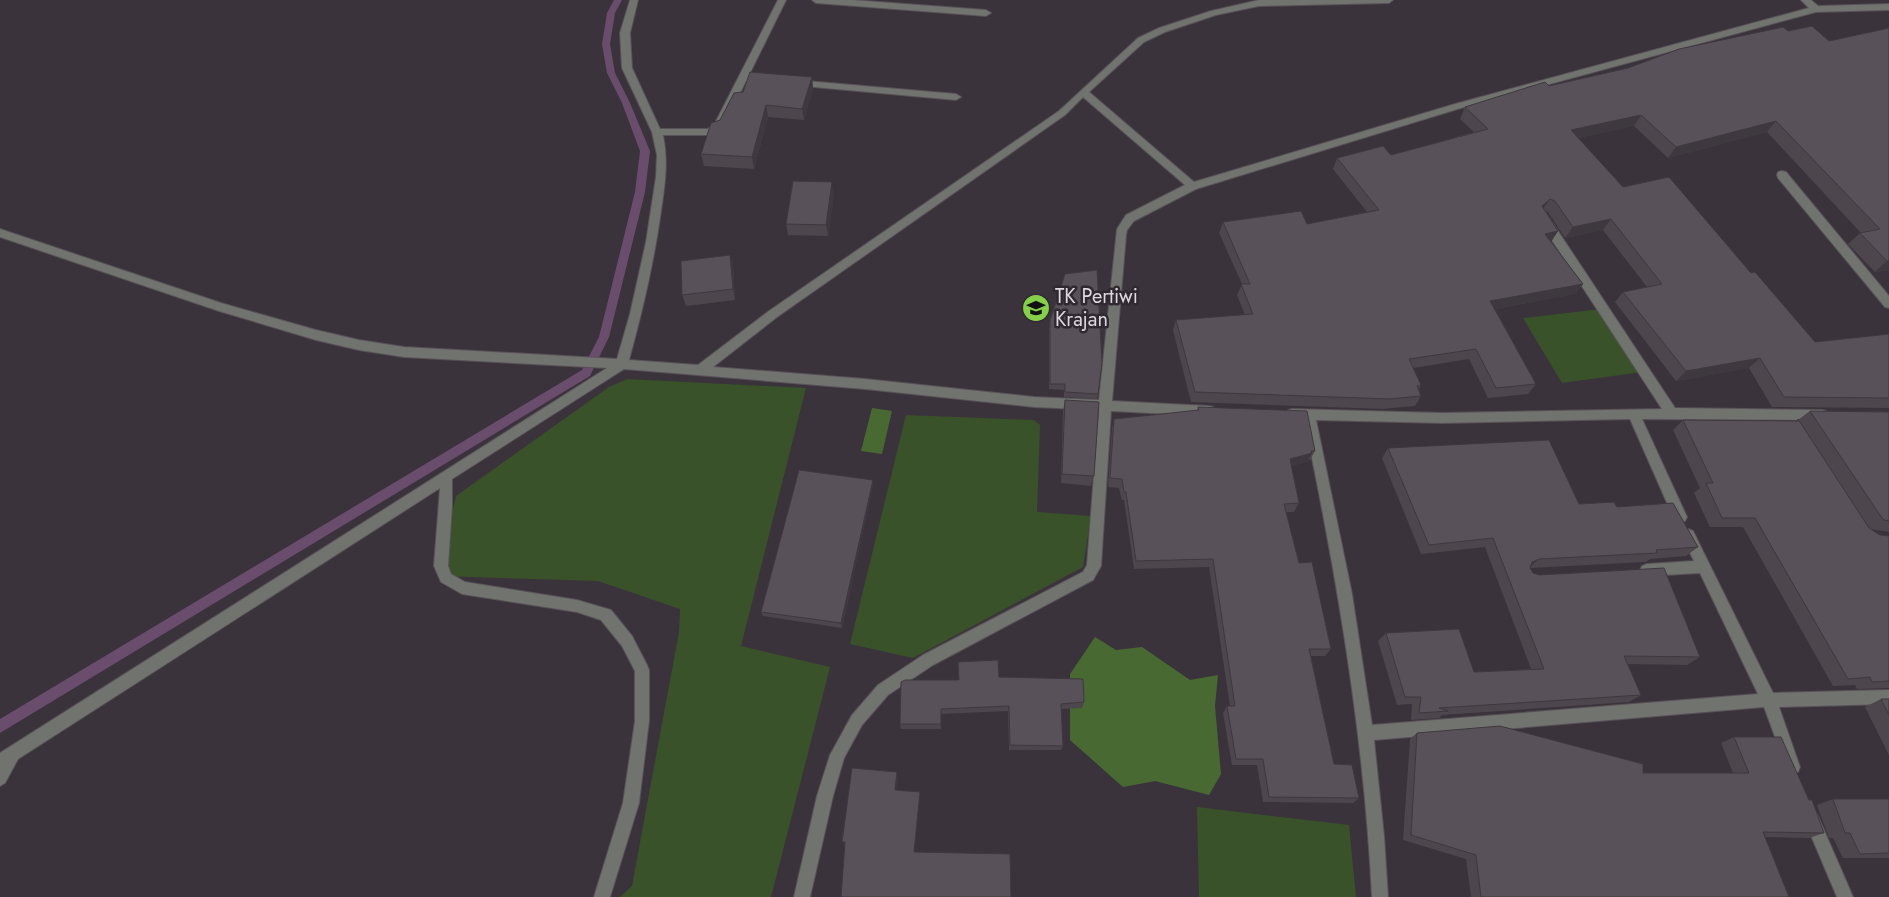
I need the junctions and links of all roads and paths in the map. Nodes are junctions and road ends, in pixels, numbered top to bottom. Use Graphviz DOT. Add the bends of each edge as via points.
graph roads {
  1 [pos="634,0"];
  2 [pos="782,0"];
  3 [pos="816,0"];
  4 [pos="1389,0"];
  5 [pos="1805,0"];
  6 [pos="1259,1"];
  7 [pos="1889,6"];
  8 [pos="1816,10"];
  9 [pos="986,13"];
  10 [pos="743,78"];
  11 [pos="1083,92"];
  12 [pos="956,97"];
  13 [pos="657,132"];
  14 [pos="1782,175"];
  15 [pos="1192,186"];
  16 [pos="1542,216"];
  17 [pos="0,233"];
  18 [pos="1889,304"];
  19 [pos="622,364"];
  20 [pos="699,371"];
  21 [pos="1105,406"];
  22 [pos="1222,412"];
  23 [pos="1280,414"];
  24 [pos="1634,414"];
  25 [pos="1672,414"];
  26 [pos="1309,415"];
  27 [pos="1785,415"];
  28 [pos="1832,415"];
  29 [pos="1795,431"];
  30 [pos="446,478"];
  31 [pos="1702,567"];
  32 [pos="1635,571"];
  33 [pos="1889,697"];
  34 [pos="1769,700"];
  35 [pos="1366,733"];
  36 [pos="6,759"];
  37 [pos="0,778"];
  38 [pos="1798,781"];
  39 [pos="1808,808"];
  40 [pos="602,897"];
  41 [pos="802,897"];
  42 [pos="1380,897"];
  43 [pos="1845,897"];
  1 -- 13 [label="street" via="625,33 627,68"];
  2 -- 10 [label="street"];
  3 -- 9 [label="street"];
  4 -- 6 [label="street"];
  5 -- 8 [label="street"];
  6 -- 11 [label="street" via="1162,30 1142,40"];
  7 -- 8 [label="street"];
  8 -- 15 [label="street" via="1458,106"];
  10 -- 12 [label="street"];
  10 -- 13 [label="street" via="717,129 708,132"];
  11 -- 15 [label="street"];
  11 -- 20 [label="street" via="1062,113 773,314"];
  13 -- 19 [label="street" via="662,155 661,177 636,314"];
  14 -- 18 [label="street"];
  15 -- 21 [label="street" via="1130,218 1122,229"];
  16 -- 25 [label="street"];
  17 -- 19 [label="street" via="219,307 359,345 404,352"];
  19 -- 20 [label="street"];
  19 -- 30 [label="street"];
  20 -- 21 [label="street"];
  21 -- 22 [label="street"];
  21 -- 41 [label="street" via="1094,566 1088,576 928,660 883,690 857,720 837,755"];
  23 -- 26 [label="street"];
  24 -- 25 [label="street"];
  24 -- 26 [label="street" via="1442,418"];
  24 -- 31 [label="street"];
  25 -- 27 [label="street"];
  26 -- 35 [label="street" via="1334,530"];
  27 -- 28 [label="street"];
  27 -- 29 [label="street"];
  30 -- 36 [label="street"];
  30 -- 40 [label="street" via="441,566 446,578 462,588 577,606 606,615 642,670 642,721 631,803"];
  31 -- 32 [label="street"];
  31 -- 34 [label="street"];
  33 -- 34 [label="street"];
  34 -- 35 [label="street"];
  34 -- 38 [label="street"];
  35 -- 42 [label="street"];
  36 -- 37 [label="street"];
  39 -- 43 [label="street"];
}
